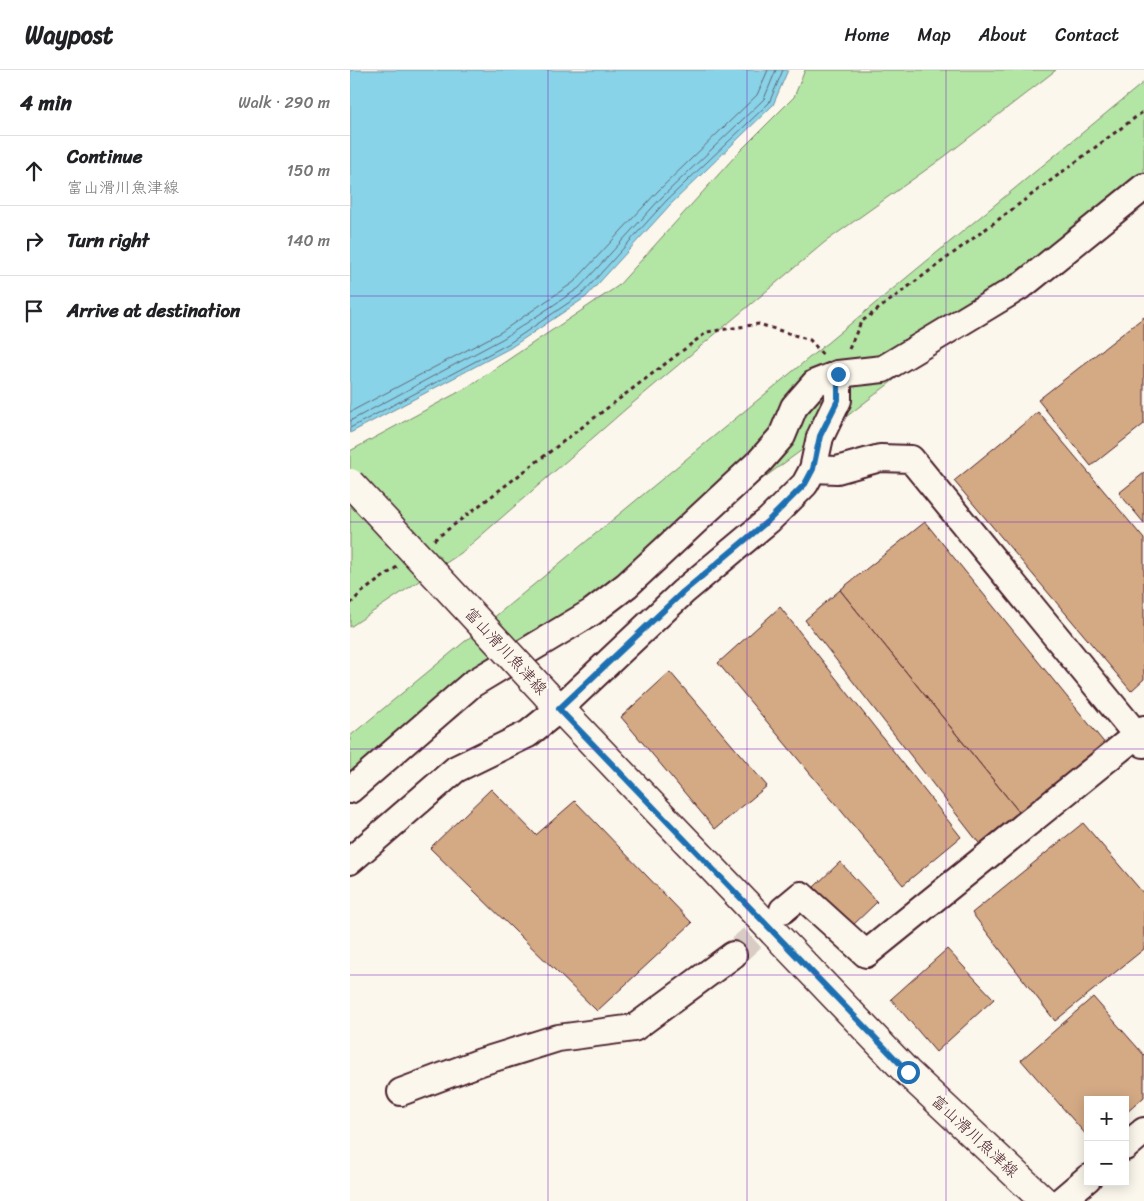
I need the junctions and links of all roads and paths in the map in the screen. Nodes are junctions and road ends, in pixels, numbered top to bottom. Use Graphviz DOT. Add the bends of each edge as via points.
graph roads {
  1 [pos="1144,111"];
  2 [pos="1144,187"];
  3 [pos="838,374"];
  4 [pos="813,469"];
  5 [pos="350,483"];
  6 [pos="428,544"];
  7 [pos="399,566"];
  8 [pos="350,604"];
  9 [pos="553,702"];
  10 [pos="1142,736"];
  11 [pos="350,790"];
  12 [pos="350,861"];
  13 [pos="783,910"];
  14 [pos="733,955"];
  15 [pos="401,1092"];
  16 [pos="1144,1131"];
  17 [pos="1129,1144"];
  18 [pos="1084,1181"];
  19 [pos="1044,1201"];
  20 [pos="1060,1201"];
  1 -- 3 [label="path" via="861,322"];
  2 -- 3 [label="street" via="1024,284 883,369"];
  3 -- 4 [label="street" via="838,400 820,436"];
  3 -- 6 [label="path" via="810,340 759,324 707,332"];
  3 -- 11 [label="street" via="815,383 794,407 782,436 760,461 627,585 592,612 472,684"];
  4 -- 9 [label="street" via="805,484 769,520"];
  4 -- 10 [label="street" via="836,470 880,458 911,459"];
  5 -- 9 [label="main road, 富山滑川魚津線, bridge"];
  7 -- 8 [label="path"];
  9 -- 12 [label="street" via="528,734 456,769"];
  9 -- 19 [label="main road, 富山滑川魚津線" via="908,1072"];
  10 -- 13 [label="street" via="866,954 801,895"];
  14 -- 15 [label="street" via="634,1028 558,1038"];
  16 -- 17 [label="street"];
  18 -- 20 [label="street"];
}
